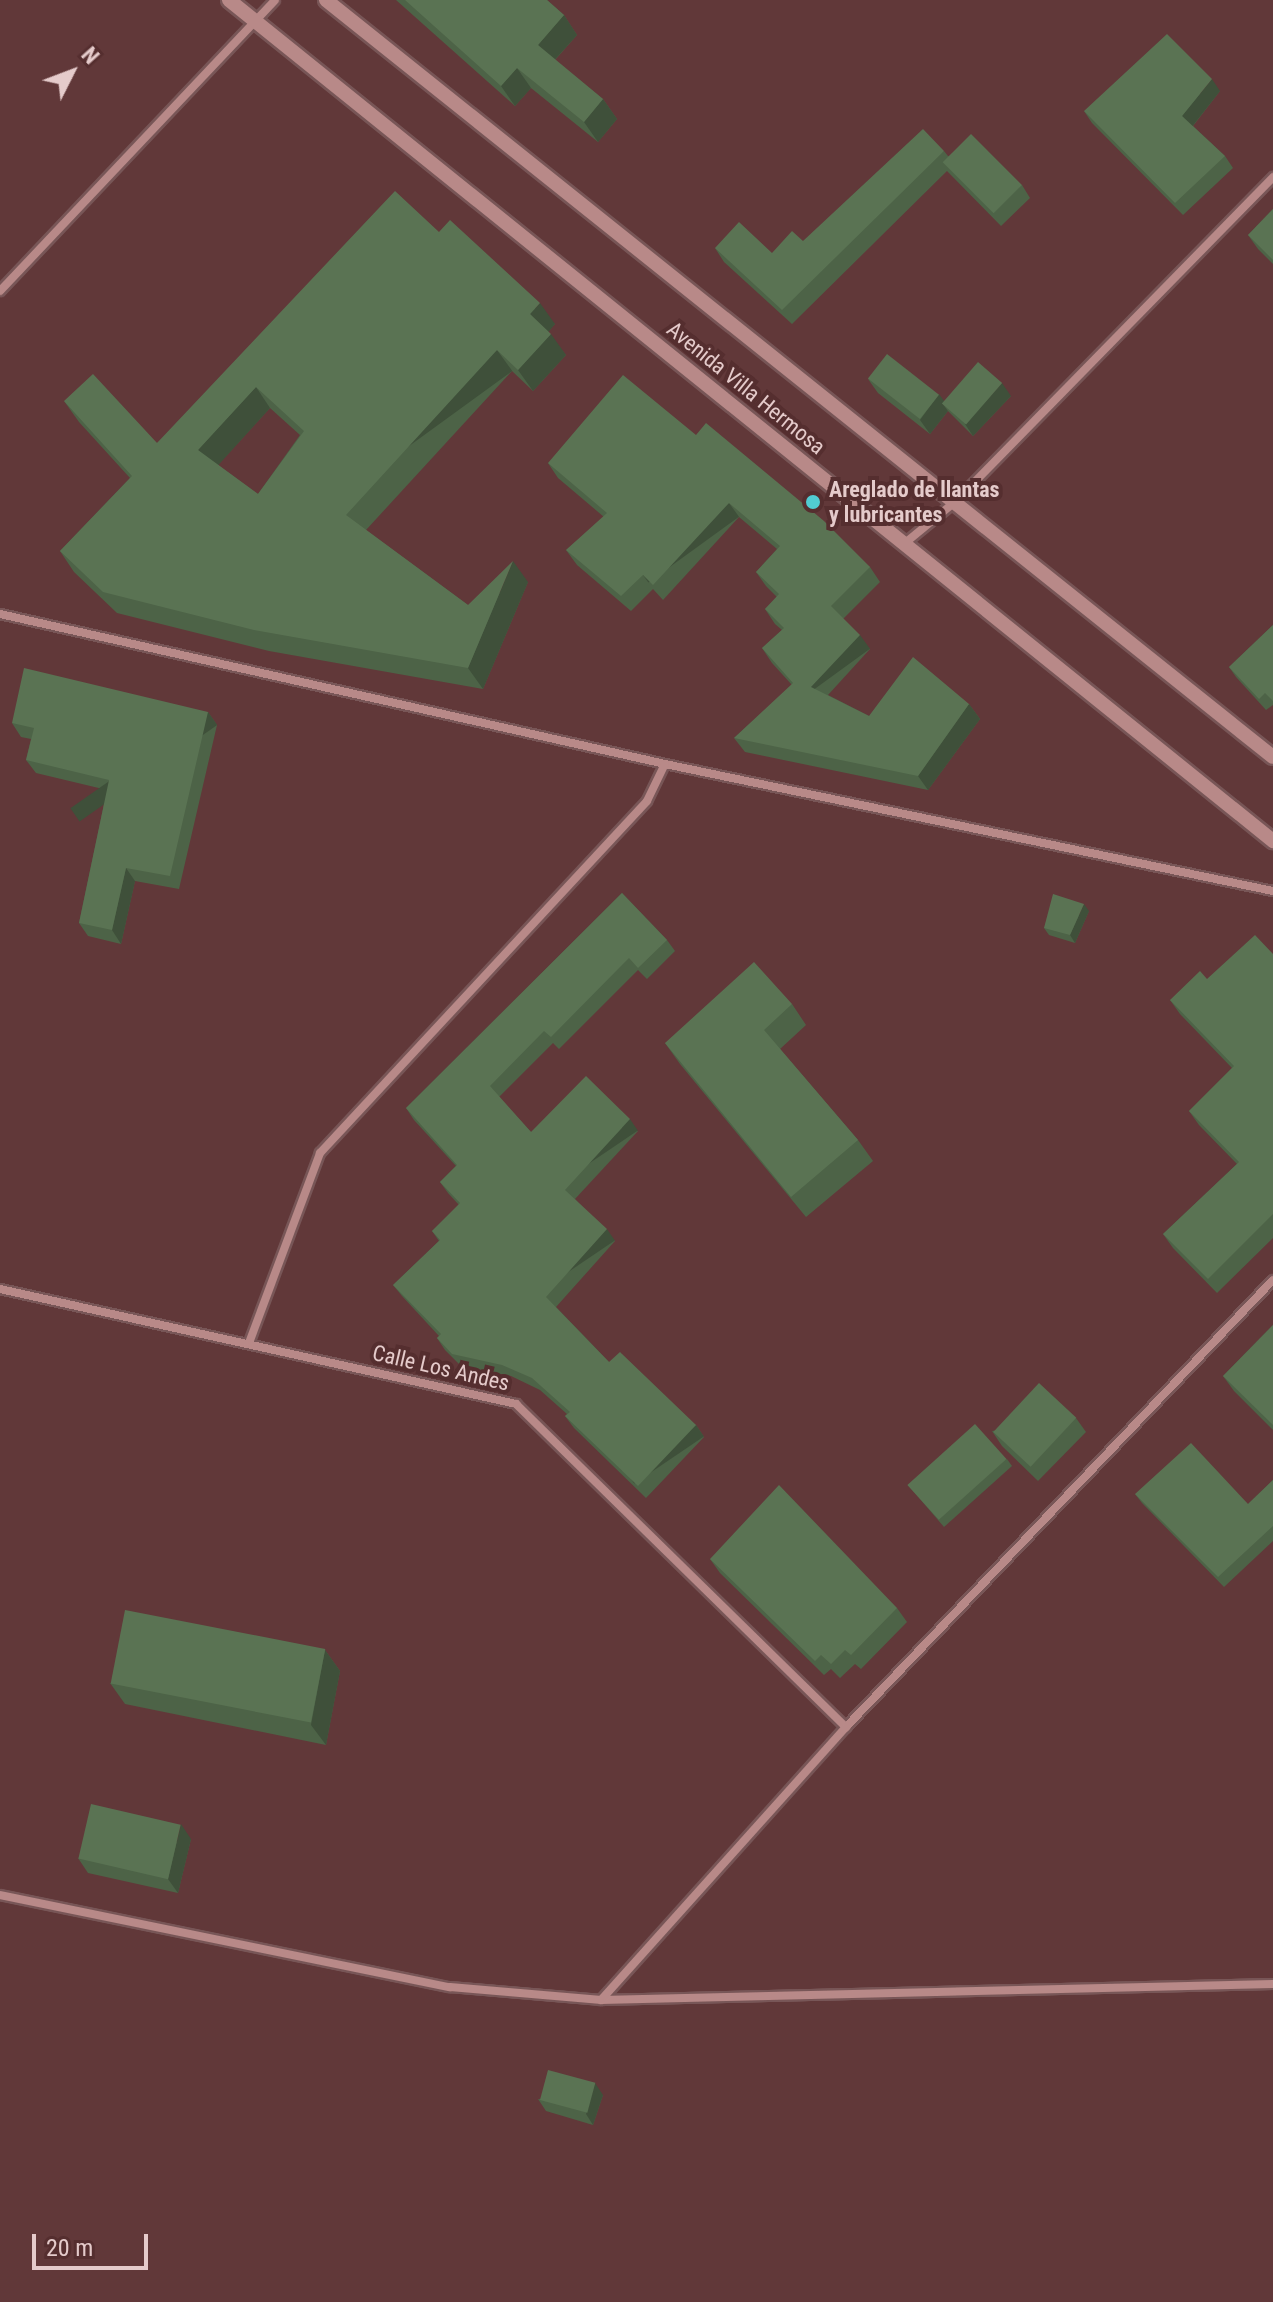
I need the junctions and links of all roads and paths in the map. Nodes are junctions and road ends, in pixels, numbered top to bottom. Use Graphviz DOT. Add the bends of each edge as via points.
graph roads {
  1 [pos="229,0"];
  2 [pos="275,0"];
  3 [pos="326,0"];
  4 [pos="254,21"];
  5 [pos="1273,177"];
  6 [pos="0,291"];
  7 [pos="955,502"];
  8 [pos="905,543"];
  9 [pos="0,614"];
  10 [pos="1273,757"];
  11 [pos="665,764"];
  12 [pos="1273,841"];
  13 [pos="1273,891"];
  14 [pos="1273,1280"];
  15 [pos="0,1289"];
  16 [pos="249,1343"];
  17 [pos="846,1727"];
  18 [pos="0,1895"];
  19 [pos="1273,1984"];
  20 [pos="601,2000"];
  1 -- 4 [label="street, Avenida Villa Hermosa"];
  2 -- 4 [label="street"];
  3 -- 7 [label="street, Avenida Villa Hermosa"];
  4 -- 6 [label="street"];
  4 -- 8 [label="street, Avenida Villa Hermosa"];
  5 -- 7 [label="street"];
  7 -- 8 [label="street"];
  7 -- 10 [label="street, Avenida Villa Hermosa"];
  8 -- 12 [label="street, Avenida Villa Hermosa"];
  9 -- 11 [label="street"];
  11 -- 13 [label="street"];
  11 -- 16 [label="street" via="647,801 320,1153"];
  14 -- 17 [label="street"];
  15 -- 16 [label="street, Calle Los Andes"];
  16 -- 17 [label="street, Calle Los Andes" via="516,1404"];
  17 -- 20 [label="street"];
  18 -- 20 [label="street" via="450,1987"];
  19 -- 20 [label="street"];
}
